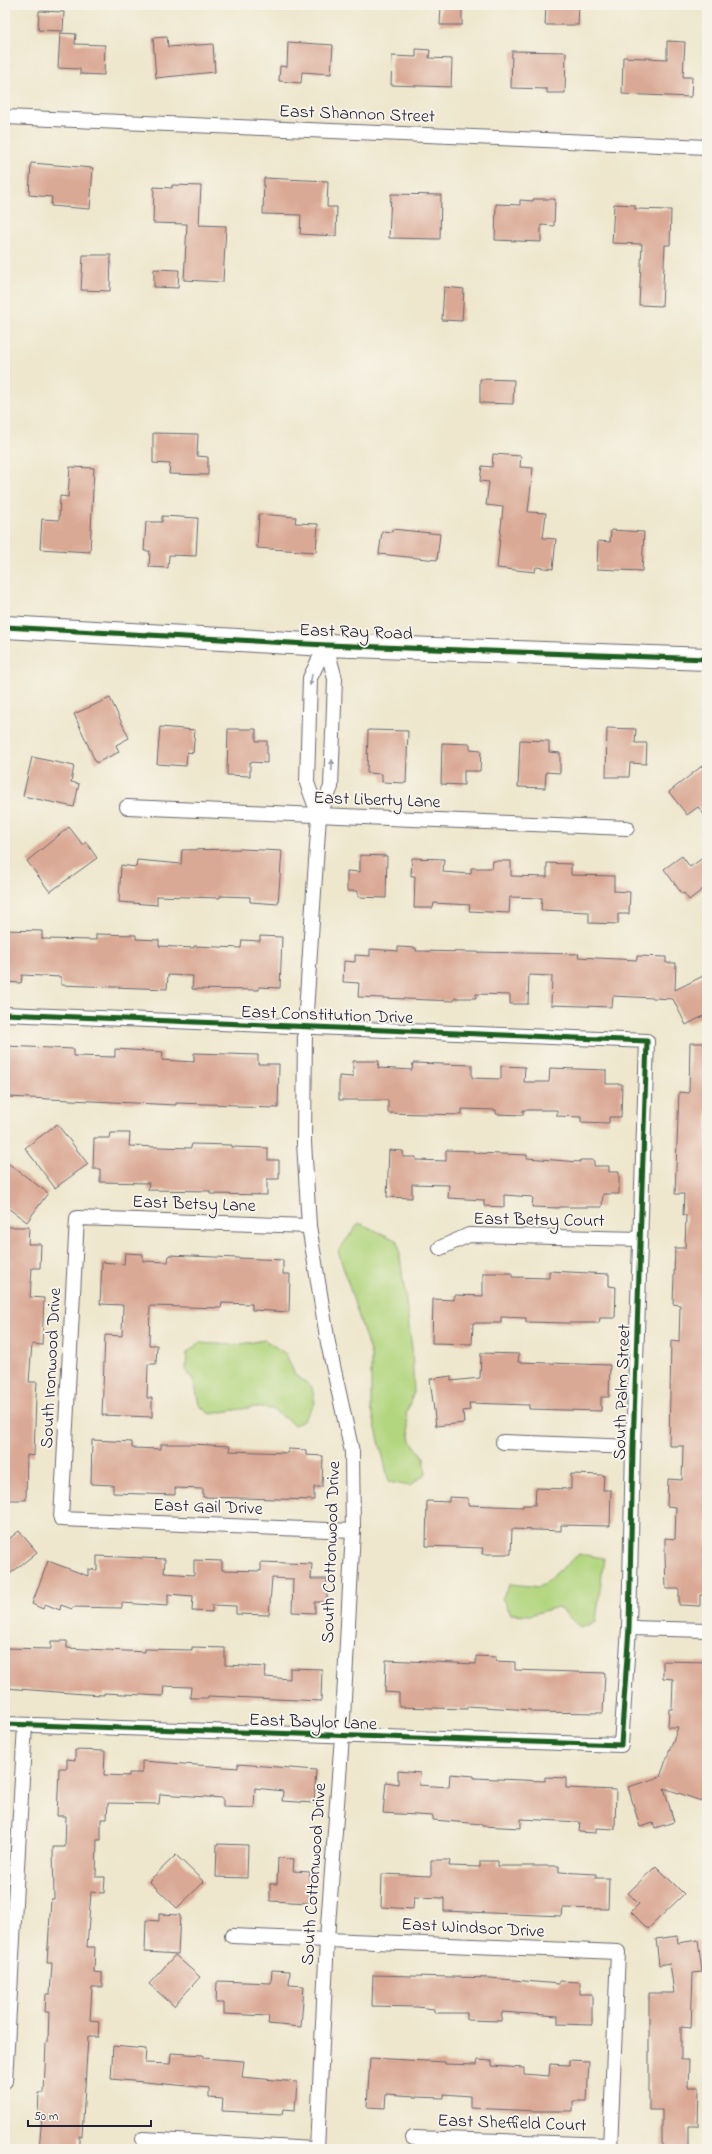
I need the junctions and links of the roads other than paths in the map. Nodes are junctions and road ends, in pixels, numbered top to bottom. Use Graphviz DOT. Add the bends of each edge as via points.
graph roads {
  1 [pos="5,117"];
  2 [pos="707,147"];
  3 [pos="5,627"];
  4 [pos="326,645"];
  5 [pos="707,659"];
  6 [pos="126,807"];
  7 [pos="319,816"];
  8 [pos="627,828"];
  9 [pos="5,1014"];
  10 [pos="305,1027"];
  11 [pos="647,1041"];
  12 [pos="77,1218"];
  13 [pos="309,1226"];
  14 [pos="640,1239"];
  15 [pos="440,1248"];
  16 [pos="503,1442"];
  17 [pos="633,1447"];
  18 [pos="61,1519"];
  19 [pos="353,1531"];
  20 [pos="629,1628"];
  21 [pos="707,1630"];
  22 [pos="5,1724"];
  23 [pos="25,1725"];
  24 [pos="342,1736"];
  25 [pos="621,1745"];
  26 [pos="232,1936"];
  27 [pos="327,1939"];
  28 [pos="5,2081"];
  29 [pos="413,2138"];
  30 [pos="143,2139"];
  31 [pos="610,2147"];
  32 [pos="313,2149"];
  33 [pos="317,2149"];
  1 -- 2 [label="street, East Shannon Street"];
  3 -- 4 [label="main road, East Ray Road"];
  4 -- 5 [label="main road, East Ray Road"];
  7 -- 4 [label="street, South Cottonwood Drive, one-way" via="331,787 335,680"];
  4 -- 7 [label="street, South Cottonwood Drive, one-way" via="310,678 307,783"];
  6 -- 7 [label="street, East Liberty Lane"];
  7 -- 8 [label="street, East Liberty Lane"];
  7 -- 10 [label="street, South Cottonwood Drive"];
  9 -- 10 [label="street, East Constitution Drive"];
  10 -- 11 [label="street, East Constitution Drive"];
  10 -- 13 [label="street, South Cottonwood Drive" via="304,1142"];
  11 -- 14 [label="street, South Palm Street"];
  12 -- 13 [label="street, East Betsy Lane"];
  12 -- 18 [label="street, South Ironwood Drive"];
  13 -- 19 [label="street, South Cottonwood Drive" via="328,1343 352,1452"];
  14 -- 15 [label="street, East Betsy Court" via="469,1235"];
  14 -- 17 [label="street, South Palm Street"];
  16 -- 17 [label="street"];
  17 -- 20 [label="street, South Palm Street"];
  18 -- 19 [label="street, East Gail Drive"];
  19 -- 24 [label="street, South Cottonwood Drive"];
  20 -- 21 [label="street"];
  20 -- 25 [label="street, South Palm Street"];
  22 -- 23 [label="street, East Baylor Lane"];
  23 -- 24 [label="street, East Baylor Lane"];
  23 -- 28 [label="street"];
  24 -- 25 [label="street, East Baylor Lane"];
  24 -- 27 [label="street, South Cottonwood Drive"];
  26 -- 27 [label="street, East Windsor Drive"];
  27 -- 31 [label="street, East Windsor Drive" via="618,1952"];
  27 -- 33 [label="street, South Cottonwood Drive"];
  29 -- 31 [label="street, East Sheffield Court"];
  30 -- 32 [label="street"];
}
